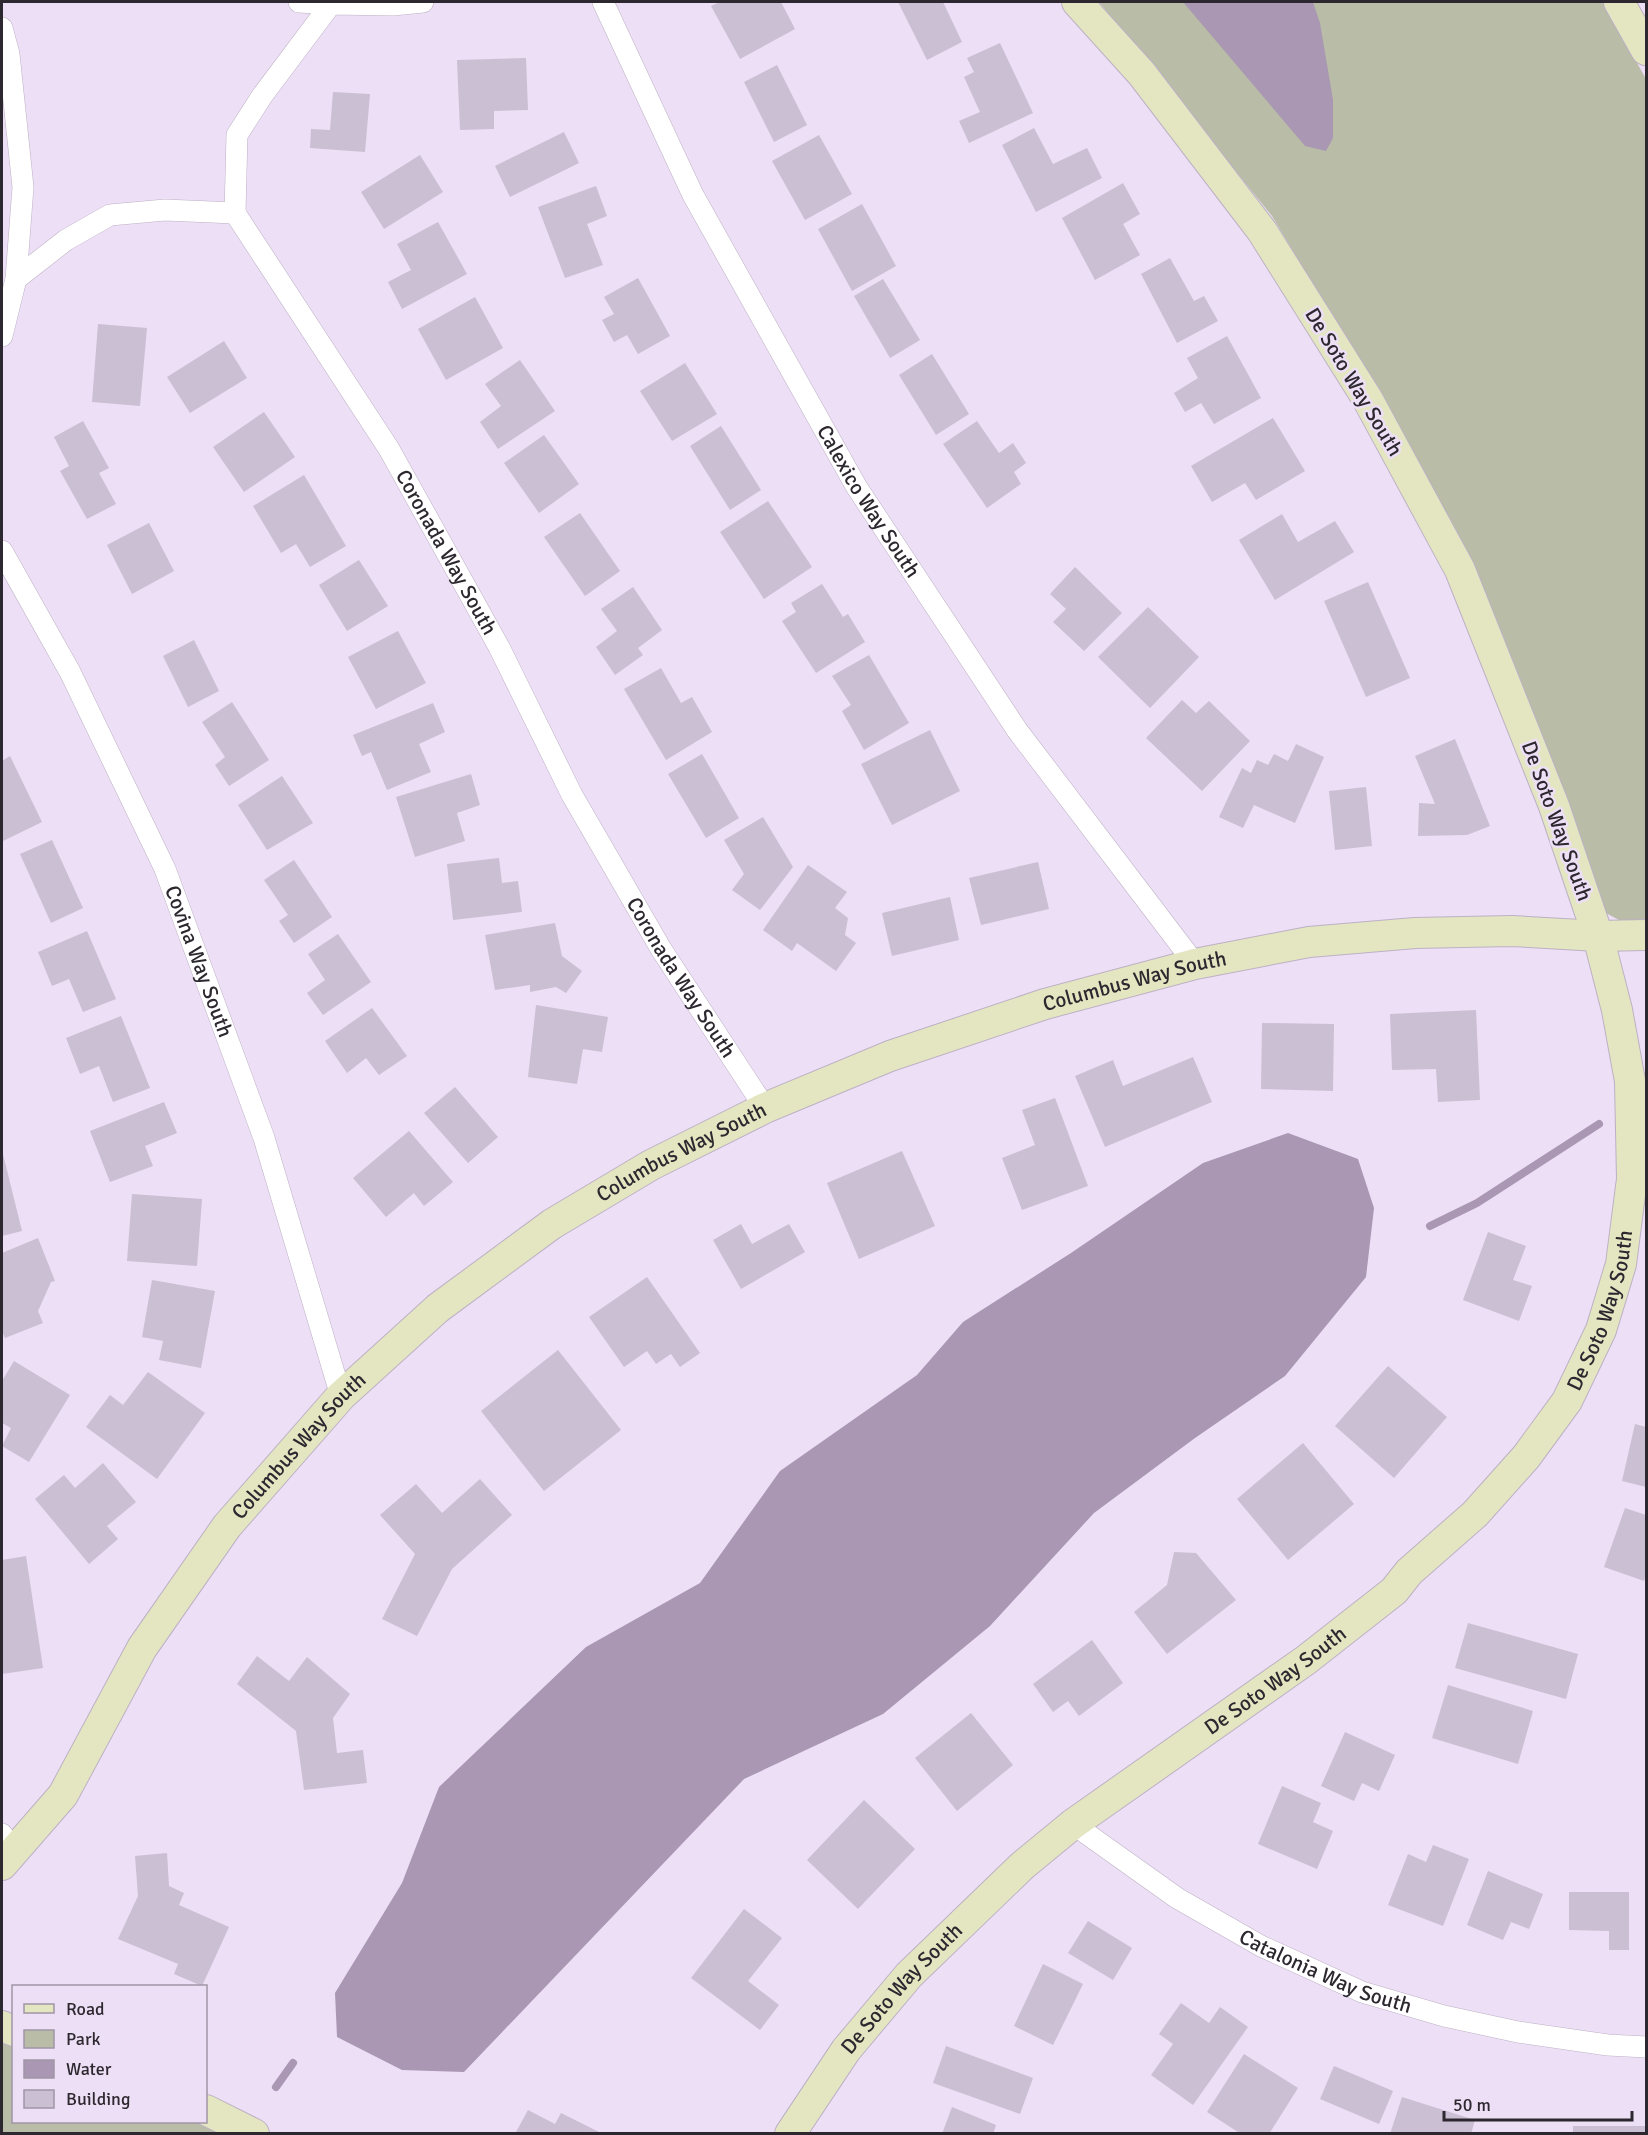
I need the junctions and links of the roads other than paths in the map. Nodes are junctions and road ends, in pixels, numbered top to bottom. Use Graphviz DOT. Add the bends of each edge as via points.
graph roads {
  1 [pos="299,2"];
  2 [pos="423,2"];
  3 [pos="603,2"];
  4 [pos="1077,2"];
  5 [pos="1619,2"];
  6 [pos="331,4"];
  7 [pos="2,28"];
  8 [pos="1647,51"];
  9 [pos="235,213"];
  10 [pos="16,279"];
  11 [pos="2,336"];
  12 [pos="2,550"];
  13 [pos="1647,935"];
  14 [pos="1598,936"];
  15 [pos="1195,964"];
  16 [pos="765,1108"];
  17 [pos="341,1396"];
  18 [pos="1073,1824"];
  19 [pos="6,1850"];
  20 [pos="1647,2047"];
  21 [pos="207,2110"];
  22 [pos="254,2133"];
  23 [pos="790,2133"];
  1 -- 6 [label="street"];
  2 -- 6 [label="street"];
  3 -- 15 [label="street, Calexico Way South" via="693,195 856,486 1017,730"];
  4 -- 14 [label="street, De Soto Way South" via="1143,74 1262,231 1368,400 1460,570 1554,806"];
  5 -- 8 [label="street"];
  6 -- 9 [label="street" via="237,135"];
  7 -- 10 [label="street" via="9,54 23,187"];
  9 -- 10 [label="street" via="165,210 110,215 66,240"];
  9 -- 16 [label="street, Coronada Way South" via="389,449 499,647 578,805 661,949"];
  10 -- 11 [label="street"];
  12 -- 17 [label="street, Covina Way South" via="70,672 165,869 264,1138"];
  13 -- 14 [label="street, Columbus Way South"];
  14 -- 15 [label="street, Columbus Way South" via="1512,931 1415,933 1309,942"];
  14 -- 18 [label="street, De Soto Way South" via="1630,1081 1632,1179 1621,1264 1601,1330 1567,1401 1526,1457 1475,1514 1409,1572 1394,1591 1306,1660"];
  15 -- 16 [label="street, Columbus Way South" via="1045,1004 890,1056"];
  16 -- 17 [label="street, Columbus Way South" via="651,1165 552,1224 438,1308"];
  17 -- 19 [label="street, Columbus Way South" via="227,1526 142,1648 63,1795"];
  18 -- 20 [label="street, Catalonia Way South" via="1177,1898 1261,1946 1362,1992 1518,2032"];
  18 -- 23 [label="street, De Soto Way South" via="1022,1866 909,1975 846,2050"];
  21 -- 22 [label="street"];
}
